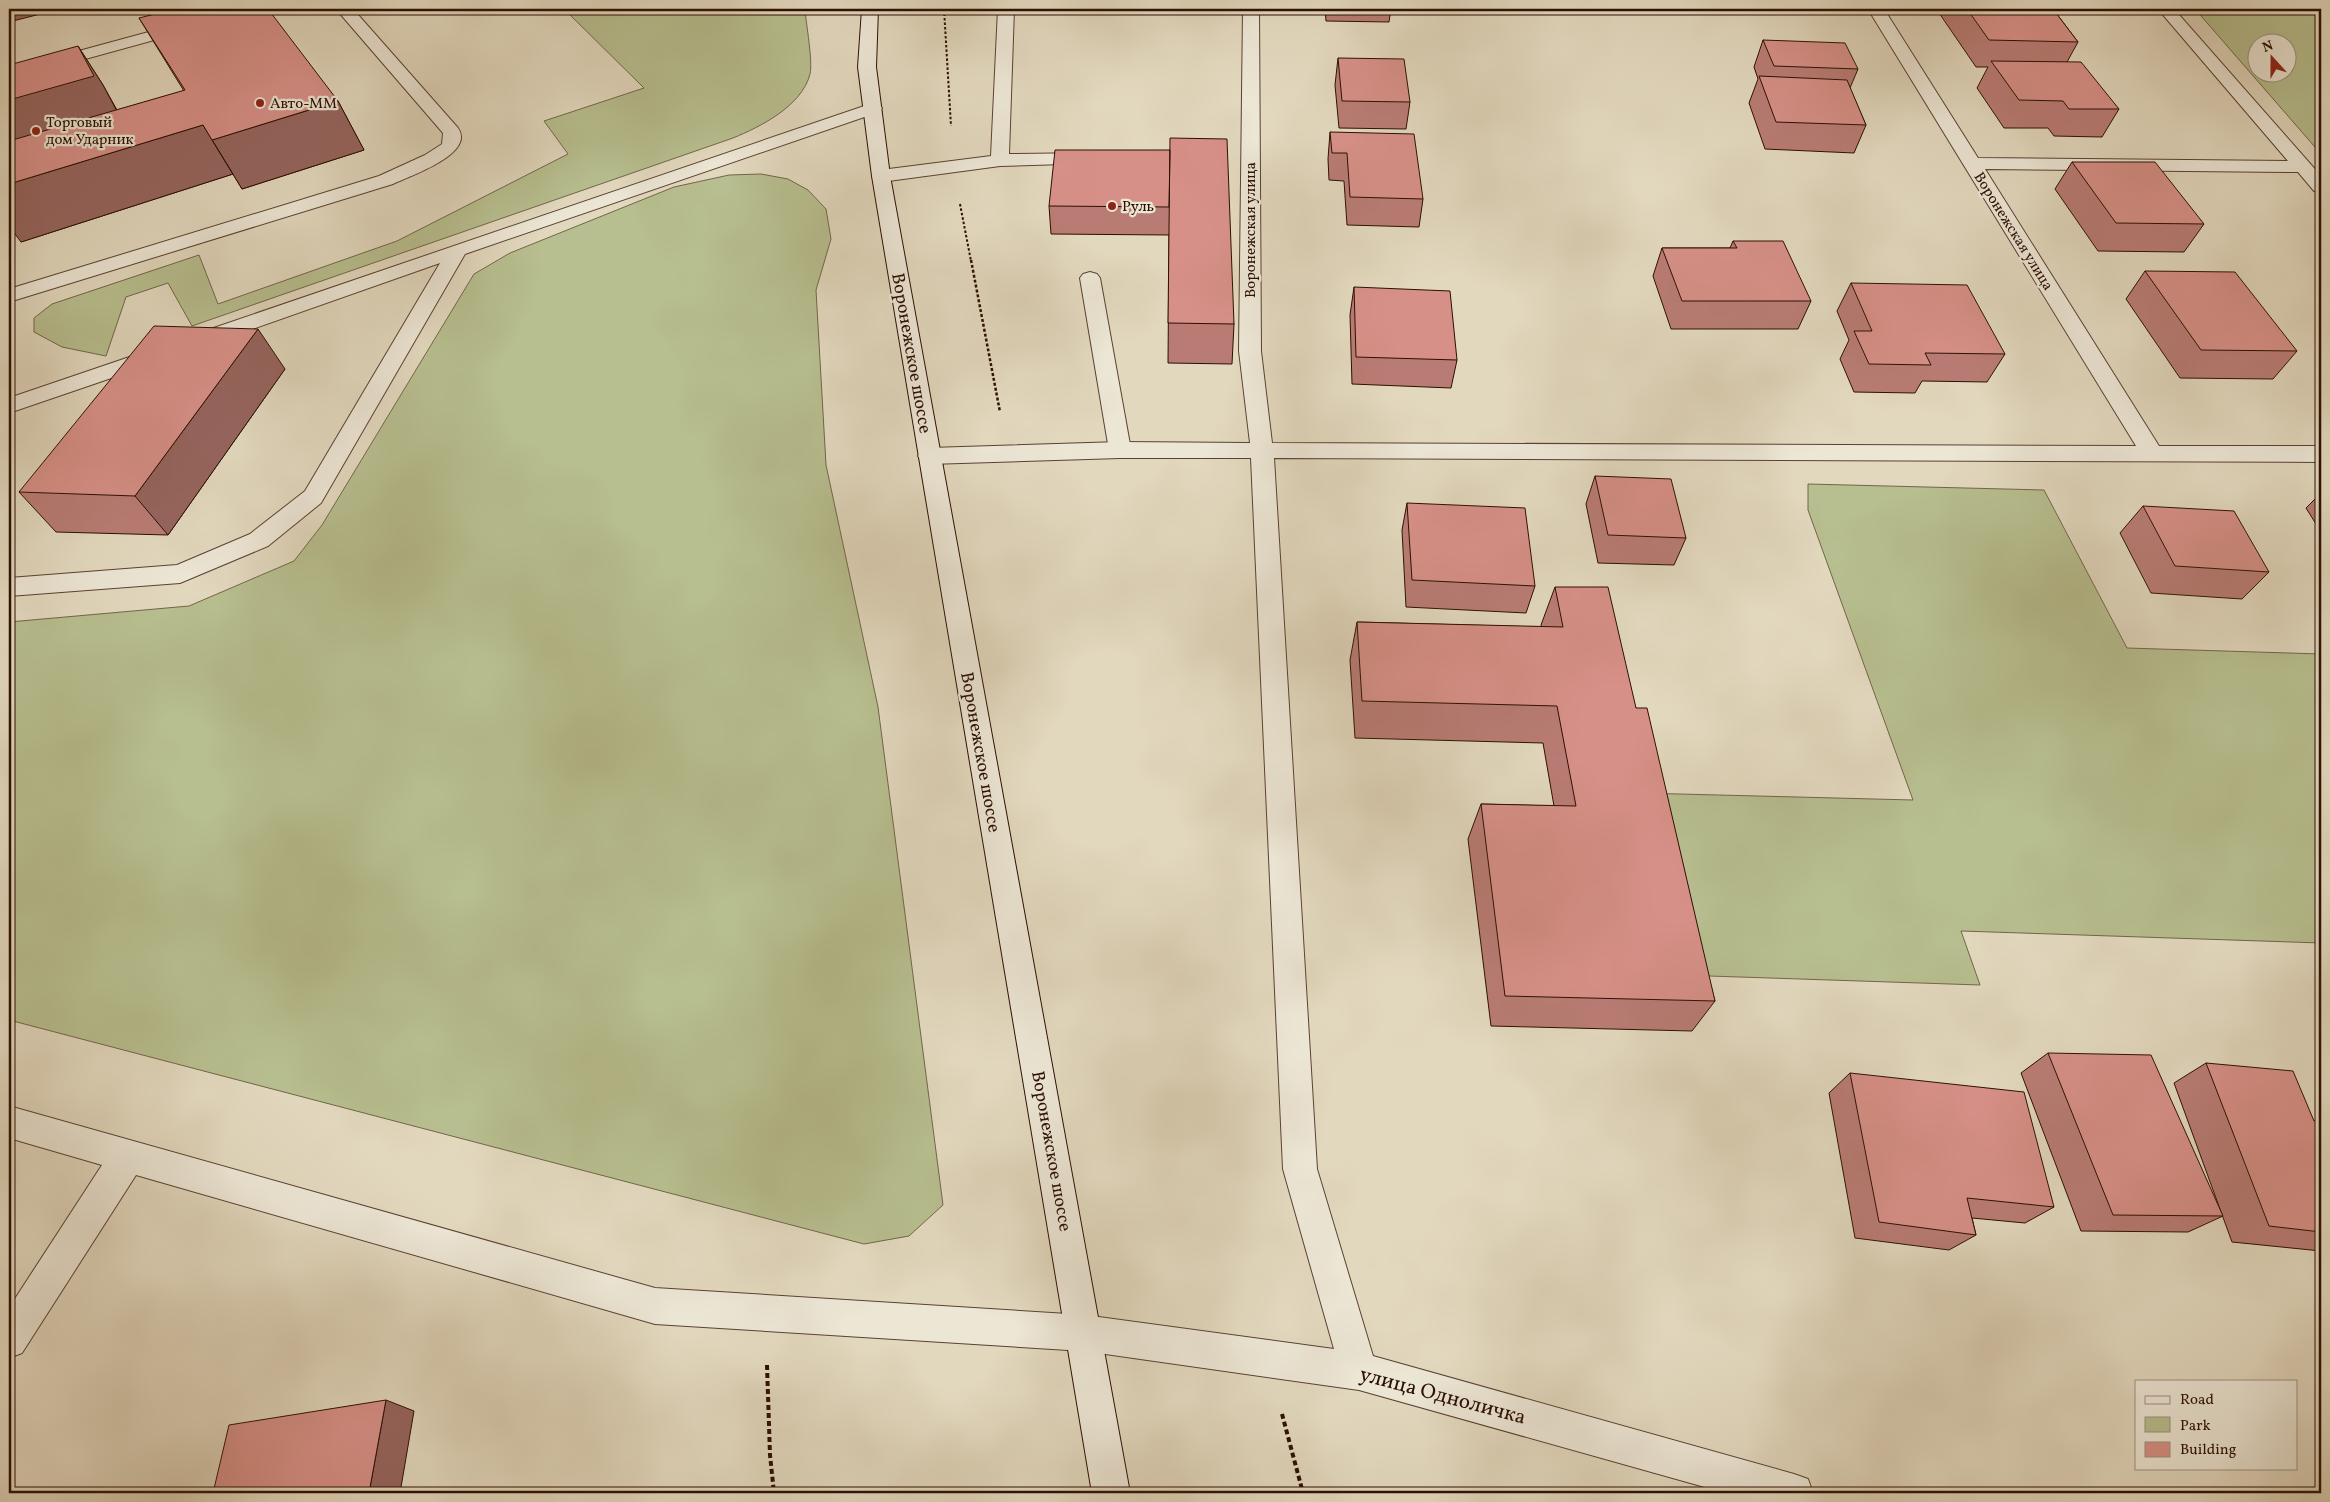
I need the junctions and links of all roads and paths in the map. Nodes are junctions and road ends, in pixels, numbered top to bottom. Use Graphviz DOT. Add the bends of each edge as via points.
graph roads {
  1 [pos="250,9"];
  2 [pos="344,9"];
  3 [pos="870,9"];
  4 [pos="944,9"];
  5 [pos="1006,9"];
  6 [pos="1251,9"];
  7 [pos="1876,9"];
  8 [pos="2166,9"];
  9 [pos="9,75"];
  10 [pos="873,108"];
  11 [pos="1106,158"];
  12 [pos="1000,160"];
  13 [pos="1972,164"];
  14 [pos="953,166"];
  15 [pos="2303,167"];
  16 [pos="881,176"];
  17 [pos="2321,188"];
  18 [pos="457,250"];
  19 [pos="1090,278"];
  20 [pos="9,296"];
  21 [pos="9,406"];
  22 [pos="1120,450"];
  23 [pos="1262,451"];
  24 [pos="2152,453"];
  25 [pos="1009,454"];
  26 [pos="2321,454"];
  27 [pos="929,456"];
  28 [pos="9,587"];
  29 [pos="9,1122"];
  30 [pos="128,1156"];
  31 [pos="766,1314"];
  32 [pos="1084,1333"];
  33 [pos="9,1340"];
  34 [pos="1268,1359"];
  35 [pos="1359,1371"];
  36 [pos="774,1493"];
  37 [pos="1110,1493"];
  38 [pos="1303,1493"];
  39 [pos="1794,1493"];
  1 -- 9 [label="street"];
  2 -- 20 [label="street" via="452,132 451,146 432,159 386,180"];
  3 -- 10 [label="street, Воронежское шоссе" via="867,67"];
  4 -- 14 [label="path"];
  5 -- 12 [label="street"];
  6 -- 23 [label="street, Воронежская улица" via="1250,351"];
  7 -- 13 [label="street, Воронежская улица"];
  8 -- 15 [label="street"];
  10 -- 16 [label="street, Воронежское шоссе"];
  10 -- 18 [label="street"];
  11 -- 12 [label="street"];
  12 -- 14 [label="street"];
  13 -- 15 [label="street"];
  13 -- 24 [label="street, Воронежская улица"];
  14 -- 16 [label="street"];
  14 -- 25 [label="path"];
  15 -- 17 [label="street"];
  16 -- 27 [label="street, Воронежское шоссе"];
  18 -- 21 [label="street"];
  18 -- 28 [label="street" via="313,497 259,540 180,574"];
  19 -- 22 [label="street"];
  22 -- 23 [label="street"];
  22 -- 25 [label="street"];
  23 -- 24 [label="street"];
  23 -- 35 [label="street, Воронежская улица" via="1300,1169"];
  24 -- 26 [label="street"];
  25 -- 27 [label="street"];
  27 -- 32 [label="street, Воронежское шоссе"];
  29 -- 30 [label="street, улица Одноличка"];
  30 -- 31 [label="street, улица Одноличка" via="656,1306"];
  30 -- 33 [label="street"];
  31 -- 32 [label="street, улица Одноличка"];
  31 -- 36 [label="path"];
  32 -- 34 [label="street, улица Одноличка"];
  32 -- 37 [label="street, Воронежское шоссе"];
  34 -- 35 [label="street, улица Одноличка"];
  34 -- 38 [label="path"];
  35 -- 39 [label="street, улица Одноличка"];
}
